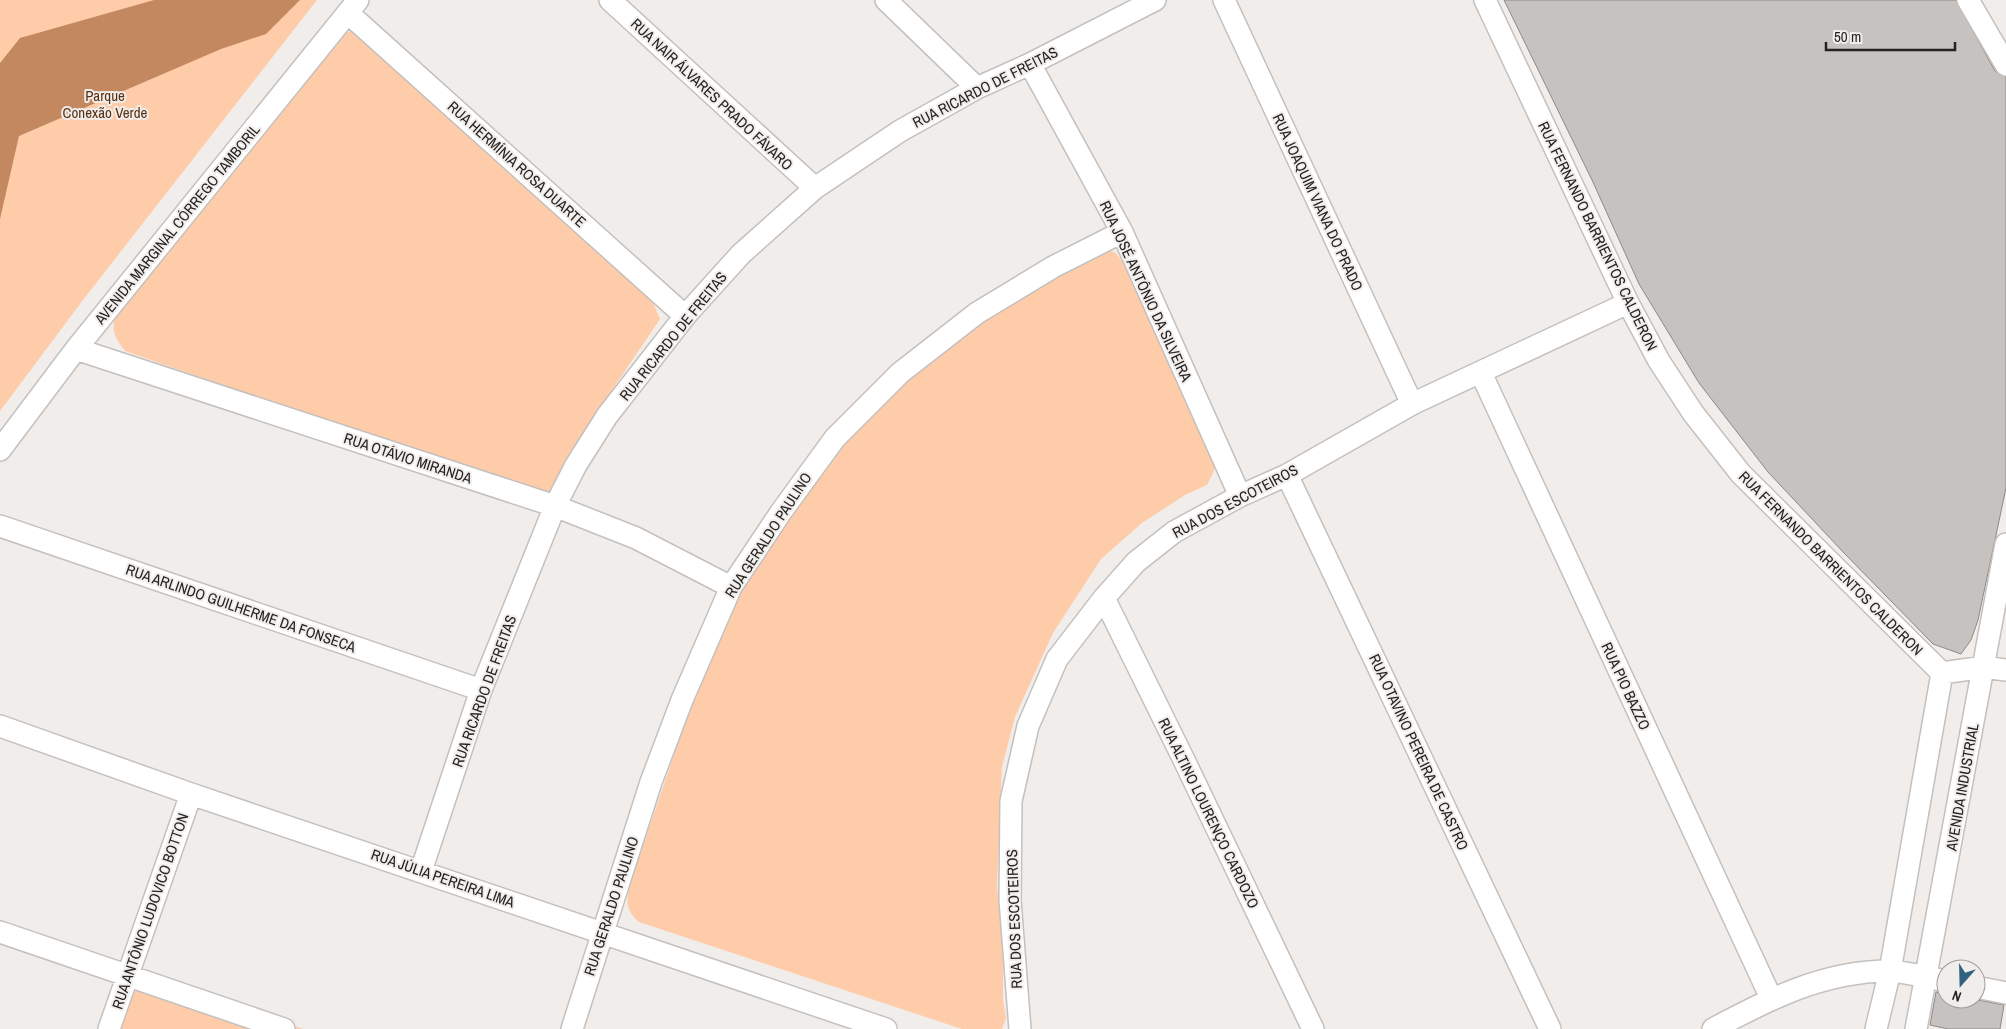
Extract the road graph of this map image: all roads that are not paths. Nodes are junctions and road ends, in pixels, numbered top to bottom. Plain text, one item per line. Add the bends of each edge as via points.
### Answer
1 (610, 0) edge
2 (886, 0) edge
3 (1155, 0) edge
4 (1224, 0) edge
5 (1485, 0) edge
6 (1968, 0) edge
7 (353, 6) edge
8 (1030, 64) junction
9 (2006, 65) edge
10 (977, 88) junction
11 (815, 188) junction
12 (1122, 232) junction
13 (1628, 303) junction
14 (685, 316) junction
15 (76, 349) junction
16 (1481, 373) junction
17 (1412, 404) junction
18 (0, 450) edge
19 (1287, 475) junction
20 (1240, 496) junction
21 (555, 506) junction
22 (0, 526) edge
23 (2006, 544) edge
24 (731, 587) junction
25 (1104, 598) junction
26 (1984, 667) junction
27 (2006, 670) edge
28 (1942, 673) junction
29 (482, 690) junction
30 (0, 726) edge
31 (191, 794) junction
32 (421, 871) junction
33 (0, 932) edge
34 (603, 933) junction
35 (1939, 959) edge
36 (1890, 971) junction
37 (127, 977) junction
38 (1936, 979) edge
39 (1986, 989) edge
40 (2006, 993) edge
41 (1771, 998) junction
42 (109, 1029) edge
43 (284, 1029) edge
44 (572, 1029) edge
45 (886, 1029) edge
46 (1020, 1029) edge
47 (1313, 1029) edge
48 (1550, 1029) edge
49 (1713, 1029) edge
50 (1876, 1029) edge
51 (1916, 1029) edge

1 - 11 street, RUA NAIR ÁLVARES PRADO FÁVARO
2 - 10 street
3 - 8 street, RUA RICARDO DE FREITAS
4 - 17 street, RUA JOAQUIM VIANA DO PRADO
5 - 13 street, RUA FERNANDO BARRIENTOS CALDERON
6 - 9 street
7 - 14 street, RUA HERMÍNIA ROSA DUARTE
7 - 15 street, AVENIDA MARGINAL CÓRREGO TAMBORIL
8 - 10 street, RUA RICARDO DE FREITAS
8 - 12 street, RUA JOSÉ ANTÔNIO DA SILVEIRA
10 - 11 street, RUA RICARDO DE FREITAS via 900,131
11 - 14 street, RUA RICARDO DE FREITAS via 742,254
12 - 20 street, RUA JOSÉ ANTÔNIO DA SILVEIRA
12 - 24 street, RUA GERALDO PAULINO via 1053,267 977,313 900,373 835,438
13 - 16 street, RUA DOS ESCOTEIROS
13 - 28 street, RUA FERNANDO BARRIENTOS CALDERON via 1693,413 1741,474
14 - 21 street, RUA RICARDO DE FREITAS via 607,416
15 - 18 street, AVENIDA MARGINAL CÓRREGO TAMBORIL
15 - 21 street, RUA OTÁVIO MIRANDA
16 - 17 street, RUA DOS ESCOTEIROS
16 - 41 street, RUA PIO BAZZO
17 - 19 street, RUA DOS ESCOTEIROS
19 - 20 street, RUA DOS ESCOTEIROS
19 - 48 street, RUA OTAVINO PEREIRA DE CASTRO
20 - 25 street, RUA DOS ESCOTEIROS via 1174,532 1136,562
21 - 24 street, RUA OTÁVIO MIRANDA via 636,538
21 - 29 street, RUA RICARDO DE FREITAS
22 - 29 street, RUA ARLINDO GUILHERME DA FONSECA
23 - 26 street, AVENIDA INDUSTRIAL
24 - 34 street, RUA GERALDO PAULINO via 651,782
25 - 46 street, RUA DOS ESCOTEIROS via 1057,660 1028,726 1011,801 1010,900
25 - 47 street, RUA ALTINO LOURENÇO CARDOZO
26 - 27 street
26 - 28 street
26 - 35 street, AVENIDA INDUSTRIAL
28 - 36 street
29 - 32 street, RUA RICARDO DE FREITAS
30 - 31 street, RUA JÚLIA PEREIRA LIMA
31 - 32 street, RUA JÚLIA PEREIRA LIMA
31 - 37 street, RUA ANTÔNIO LUDOVICO BOTTON
32 - 34 street, RUA JÚLIA PEREIRA LIMA
33 - 37 street
34 - 44 street, RUA GERALDO PAULINO
34 - 45 street, RUA JÚLIA PEREIRA LIMA
36 - 38 street
36 - 41 street via 1805,985
36 - 50 street
37 - 42 street, RUA ANTÔNIO LUDOVICO BOTTON
37 - 43 street
38 - 51 street, AVENIDA INDUSTRIAL
39 - 40 street
41 - 49 street

